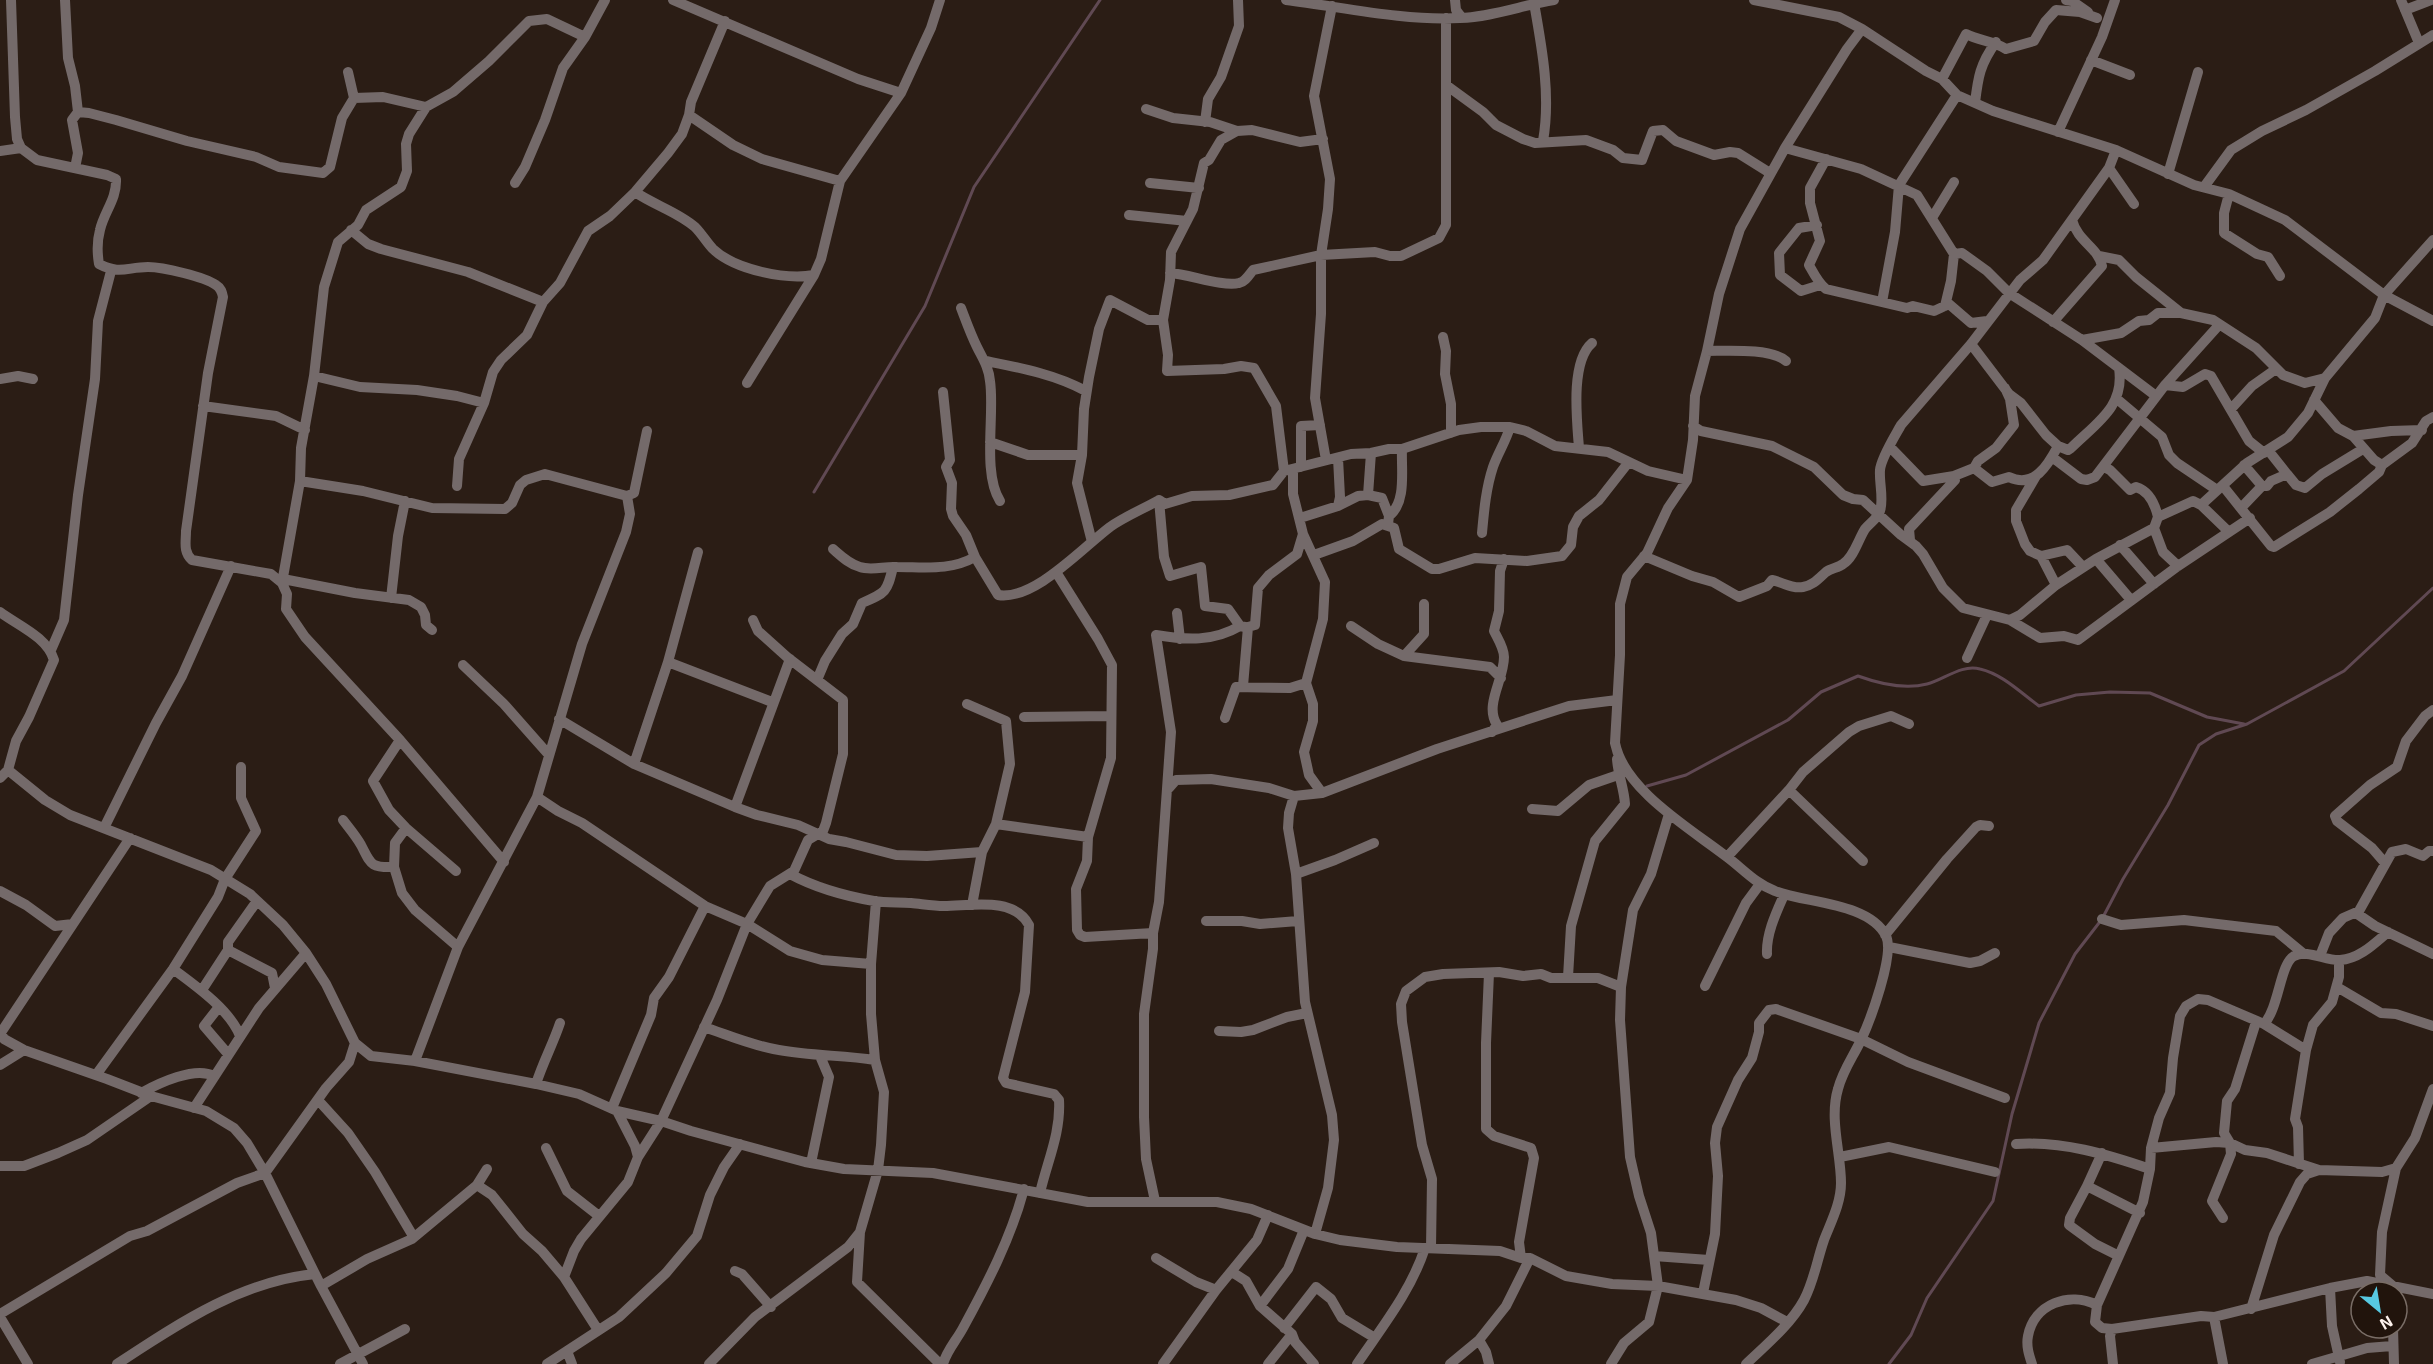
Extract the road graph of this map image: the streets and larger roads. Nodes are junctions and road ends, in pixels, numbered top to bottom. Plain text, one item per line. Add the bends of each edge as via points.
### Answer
1 (11, 0) edge
2 (64, 0) edge
3 (605, 0) edge
4 (673, 0) edge
5 (940, 0) edge
6 (1239, 0) edge
7 (1286, 0) edge
8 (1367, 0) edge
9 (1455, 0) edge
10 (1554, 0) edge
11 (1754, 0) edge
12 (2066, 0) edge
13 (2115, 0) edge
14 (2431, 0) edge
15 (1534, 3) junction
16 (1808, 5) edge
17 (2403, 5) edge
18 (1332, 6) junction
19 (1371, 12) junction
20 (1446, 18) junction
21 (1462, 18) junction
22 (725, 21) junction
23 (2101, 22) junction
24 (1862, 29) junction
25 (2433, 35) edge
26 (585, 37) junction
27 (1996, 42) junction
28 (2419, 43) junction
29 (2091, 60) junction
30 (348, 72) dead end
31 (2198, 72) dead end
32 (2130, 75) dead end
33 (1942, 79) junction
34 (1446, 86) junction
35 (902, 93) junction
36 (1956, 95) junction
37 (354, 98) junction
38 (1975, 103) junction
39 (426, 107) junction
40 (1146, 109) dead end
41 (78, 112) junction
42 (689, 116) junction
43 (1205, 122) junction
44 (1237, 131) junction
45 (2058, 132) junction
46 (1323, 139) junction
47 (1543, 141) junction
48 (21, 148) junction
49 (1785, 148) junction
50 (2116, 150) junction
51 (0, 151) edge
52 (1826, 159) junction
53 (75, 168) junction
54 (2109, 168) junction
55 (1770, 173) junction
56 (2168, 174) junction
57 (840, 181) junction
58 (1954, 182) dead end
59 (514, 183) dead end
60 (1150, 183) dead end
61 (1899, 185) junction
62 (2199, 186) junction
63 (1199, 188) junction
64 (635, 192) junction
65 (2229, 194) junction
66 (2134, 204) dead end
67 (1129, 215) dead end
68 (1932, 218) junction
69 (2072, 220) junction
70 (1187, 221) junction
71 (1817, 225) junction
72 (351, 230) junction
73 (2433, 240) edge
74 (1954, 254) junction
75 (1321, 255) junction
76 (2099, 256) junction
77 (111, 271) junction
78 (1170, 273) junction
79 (814, 275) junction
80 (2280, 276) dead end
81 (1820, 285) junction
82 (2009, 293) junction
83 (2384, 295) junction
84 (543, 302) junction
85 (1882, 302) junction
86 (1945, 306) junction
87 (961, 308) dead end
88 (2181, 313) junction
89 (1163, 320) junction
90 (1987, 321) junction
91 (2433, 321) edge
92 (2054, 322) junction
93 (2219, 325) junction
94 (1443, 337) dead end
95 (2082, 340) junction
96 (1592, 343) dead end
97 (1971, 344) junction
98 (1707, 351) junction
99 (986, 361) junction
100 (1786, 361) dead end
101 (2119, 368) junction
102 (2276, 369) junction
103 (314, 376) junction
104 (2325, 378) junction
105 (0, 379) edge
106 (33, 379) dead end
107 (747, 383) dead end
108 (2305, 383) junction
109 (2165, 385) junction
110 (2005, 388) junction
111 (1086, 391) junction
112 (943, 392) dead end
113 (2156, 396) junction
114 (2117, 399) junction
115 (2315, 399) junction
116 (484, 403) junction
117 (203, 406) junction
118 (2231, 409) junction
119 (2433, 417) edge
120 (2140, 419) junction
121 (1320, 425) junction
122 (1693, 426) junction
123 (1510, 427) junction
124 (305, 430) junction
125 (2422, 430) junction
126 (647, 431) dead end
127 (1451, 433) junction
128 (2353, 436) junction
129 (2249, 441) junction
130 (990, 442) junction
131 (2058, 446) junction
132 (1580, 448) junction
133 (1891, 448) junction
134 (1402, 449) junction
135 (2363, 449) junction
136 (2266, 452) junction
137 (1371, 453) junction
138 (1082, 455) junction
139 (2052, 457) junction
140 (1338, 458) junction
141 (1326, 460) junction
142 (1628, 463) junction
143 (2246, 464) junction
144 (2382, 465) junction
145 (2104, 467) junction
146 (1974, 468) junction
147 (1293, 469) junction
148 (2287, 474) junction
149 (1954, 476) junction
150 (2036, 476) junction
151 (1687, 480) junction
152 (300, 481) junction
153 (458, 486) dead end
154 (2262, 486) junction
155 (2220, 488) junction
156 (1368, 495) junction
157 (627, 496) junction
158 (1159, 500) junction
159 (405, 501) junction
160 (1000, 501) dead end
161 (2201, 505) junction
162 (1338, 506) junction
163 (2241, 508) junction
164 (1879, 515) junction
165 (1300, 518) junction
166 (2250, 518) junction
167 (1388, 520) junction
168 (2156, 522) junction
169 (2229, 532) junction
170 (1482, 533) dead end
171 (1303, 534) junction
172 (1910, 540) junction
173 (1092, 542) junction
174 (2120, 545) junction
175 (832, 549) dead end
176 (698, 552) dead end
177 (1314, 555) junction
178 (1644, 556) junction
179 (2041, 556) junction
180 (975, 557) junction
181 (1504, 559) junction
182 (2096, 559) junction
183 (231, 566) junction
184 (2178, 566) junction
185 (893, 567) junction
186 (2083, 567) junction
187 (1056, 572) junction
188 (283, 581) junction
189 (2154, 584) junction
190 (2056, 585) junction
191 (391, 598) junction
192 (2131, 600) junction
193 (1424, 604) dead end
194 (0, 612) edge
195 (1177, 613) dead end
196 (1987, 615) junction
197 (753, 620) dead end
198 (2010, 620) junction
199 (1351, 626) dead end
200 (1244, 627) junction
201 (432, 630) dead end
202 (1180, 639) junction
203 (51, 650) junction
204 (1404, 656) junction
205 (1967, 658) dead end
206 (790, 659) junction
207 (668, 662) junction
208 (463, 664) dead end
209 (1501, 678) junction
210 (817, 680) junction
211 (1306, 683) junction
212 (1236, 687) junction
213 (1617, 700) junction
214 (772, 702) junction
215 (967, 704) dead end
216 (2433, 710) edge
217 (1111, 716) junction
218 (1024, 717) dead end
219 (1226, 718) dead end
220 (559, 719) junction
221 (1909, 724) dead end
222 (1492, 732) junction
223 (400, 740) junction
224 (549, 755) junction
225 (1617, 757) junction
226 (634, 764) junction
227 (241, 768) dead end
228 (4, 774) edge
229 (1618, 775) junction
230 (1169, 788) junction
231 (1789, 790) junction
232 (1323, 794) junction
233 (1294, 796) junction
234 (537, 797) junction
235 (735, 807) junction
236 (1532, 809) dead end
237 (1669, 814) junction
238 (343, 820) dead end
239 (996, 824) junction
240 (1989, 826) dead end
241 (104, 828) junction
242 (406, 828) junction
243 (816, 834) junction
244 (1088, 837) junction
245 (130, 838) junction
246 (1374, 843) dead end
247 (982, 852) junction
248 (2433, 852) edge
249 (1727, 857) junction
250 (1863, 861) dead end
251 (504, 862) junction
252 (2385, 863) junction
253 (394, 867) junction
254 (456, 871) dead end
255 (790, 874) junction
256 (1296, 874) junction
257 (225, 879) junction
258 (1760, 884) junction
259 (0, 891) edge
260 (1785, 895) junction
261 (257, 901) junction
262 (876, 901) junction
263 (972, 905) junction
264 (705, 906) junction
265 (2356, 913) junction
266 (2102, 919) dead end
267 (1206, 921) dead end
268 (1298, 921) junction
269 (73, 924) junction
270 (747, 924) junction
271 (2388, 932) junction
272 (1153, 933) junction
273 (1885, 935) junction
274 (458, 947) junction
275 (1888, 947) junction
276 (228, 950) junction
277 (306, 953) junction
278 (1995, 953) dead end
279 (1767, 954) dead end
280 (2304, 954) junction
281 (2433, 954) edge
282 (2320, 956) junction
283 (2339, 960) junction
284 (872, 964) junction
285 (173, 969) junction
286 (1489, 973) junction
287 (1568, 977) junction
288 (1705, 986) dead end
289 (1621, 987) junction
290 (2337, 987) junction
291 (275, 988) junction
292 (202, 990) junction
293 (218, 1008) junction
294 (1307, 1012) junction
295 (560, 1023) dead end
296 (2260, 1023) junction
297 (2433, 1026) edge
298 (704, 1027) junction
299 (1219, 1031) dead end
300 (1, 1034) edge
301 (240, 1036) junction
302 (1862, 1039) junction
303 (355, 1043) junction
304 (24, 1050) junction
305 (2306, 1050) junction
306 (228, 1054) junction
307 (820, 1056) junction
308 (875, 1060) junction
309 (415, 1061) junction
310 (0, 1065) edge
311 (96, 1075) junction
312 (214, 1076) junction
313 (536, 1084) junction
314 (2433, 1089) edge
315 (146, 1094) junction
316 (2005, 1098) dead end
317 (318, 1100) junction
318 (194, 1108) junction
319 (614, 1110) junction
320 (2421, 1120) junction
321 (661, 1121) junction
322 (2433, 1121) edge
323 (2229, 1143) junction
324 (740, 1144) junction
325 (2016, 1144) dead end
326 (546, 1148) dead end
327 (2151, 1148) junction
328 (2102, 1153) junction
329 (638, 1157) junction
330 (1840, 1157) junction
331 (811, 1163) junction
332 (2299, 1164) junction
333 (0, 1166) edge
334 (2396, 1168) junction
335 (488, 1169) dead end
336 (2150, 1169) junction
337 (878, 1170) junction
338 (2319, 1170) junction
339 (1995, 1172) dead end
340 (265, 1173) junction
341 (477, 1185) junction
342 (2087, 1186) junction
343 (1024, 1189) junction
344 (1040, 1193) junction
345 (1155, 1201) junction
346 (2140, 1213) junction
347 (1268, 1215) junction
348 (599, 1216) junction
349 (2223, 1218) dead end
350 (860, 1232) junction
351 (1309, 1232) junction
352 (413, 1236) junction
353 (1428, 1248) junction
354 (1653, 1256) junction
355 (2119, 1257) junction
356 (1156, 1258) dead end
357 (1526, 1258) junction
358 (1709, 1260) junction
359 (735, 1271) dead end
360 (1232, 1272) junction
361 (315, 1274) junction
362 (564, 1277) junction
363 (2385, 1280) edge
364 (2349, 1284) edge
365 (321, 1286) junction
366 (1658, 1286) junction
367 (2330, 1288) junction
368 (1216, 1290) junction
369 (2409, 1291) edge
370 (1703, 1293) junction
371 (2433, 1294) edge
372 (2097, 1305) junction
373 (1260, 1306) junction
374 (771, 1307) junction
375 (2251, 1309) junction
376 (0, 1315) edge
377 (2214, 1317) junction
378 (1787, 1322) junction
379 (405, 1329) dead end
380 (2112, 1329) junction
381 (598, 1330) junction
382 (1288, 1331) junction
383 (1375, 1338) junction
384 (1479, 1340) junction
385 (2392, 1340) edge
386 (2392, 1346) junction
387 (567, 1351) junction
388 (360, 1359) edge
389 (1173, 1359) edge
390 (2340, 1360) edge
391 (28, 1364) edge
392 (117, 1364) edge
393 (340, 1364) edge
394 (547, 1364) edge
395 (572, 1364) edge
396 (710, 1364) edge
397 (941, 1364) edge
398 (1163, 1364) edge
399 (1268, 1364) edge
400 (1314, 1364) edge
401 (1357, 1364) edge
402 (1450, 1364) edge
403 (1489, 1364) edge
404 (1611, 1364) edge
405 (1746, 1364) edge
406 (2032, 1364) edge
407 (2113, 1364) edge
408 (2223, 1364) edge
409 (2312, 1364) edge
410 (2394, 1364) edge

1 - 48 street via 15,117
2 - 41 street via 68,58
3 - 26 street
4 - 22 street
5 - 35 street
6 - 43 street via 1239,26 1221,77 1208,99
7 - 18 street
8 - 19 street
9 - 21 street
10 - 15 street
11 - 16 street
12 - 23 street
13 - 23 street
14 - 17 street
15 - 21 street
15 - 47 street via 1543,50
16 - 24 street
17 - 28 street
18 - 19 street
18 - 46 street via 1314,96
19 - 20 street
20 - 21 street
20 - 34 street
22 - 35 street via 858,79
22 - 42 street via 691,102
23 - 27 street via 2080,12 2056,10 2034,41 2006,49
23 - 29 street
24 - 33 street
24 - 49 street
25 - 28 street
26 - 39 street via 547,19 529,21 471,77
26 - 59 street via 563,68 525,167
27 - 33 street via 1979,41 1966,34
27 - 38 street via 1978,72
28 - 62 street via 2376,71 2231,150 2216,173
29 - 32 street
29 - 45 street
30 - 37 street
31 - 56 street
33 - 36 street
34 - 47 street via 1496,125 1535,143
34 - 75 street via 1446,225 1439,238 1401,256 1375,252
35 - 57 street
36 - 38 street
36 - 61 street
37 - 39 street via 383,97
37 - 41 street via 342,118 330,167 323,173 279,167 256,157
38 - 45 street
39 - 72 street via 409,134 407,171 401,187 366,210
40 - 43 street
41 - 53 street via 72,120 78,153
42 - 57 street via 733,146 762,159
42 - 64 street via 682,134
43 - 44 street
44 - 46 street via 1252,130 1300,142
44 - 63 street via 1221,140 1204,163
45 - 50 street
46 - 75 street via 1330,179
47 - 55 street via 1586,140 1623,158 1642,160 1653,131 1664,130 1676,141 1714,155 1738,153
48 - 51 street
48 - 53 street via 37,160
49 - 52 street
49 - 55 street
50 - 54 street
50 - 56 street
52 - 61 street
52 - 71 street via 1810,188
53 - 77 street via 116,179 117,191 100,228 97,250 99,264
54 - 66 street
54 - 69 street
55 - 98 street via 1740,229 1719,294
56 - 62 street
57 - 79 street
58 - 68 street
60 - 63 street
61 - 68 street via 1917,195
61 - 85 street
62 - 65 street
63 - 70 street
64 - 79 street via 695,228 727,259 781,276
64 - 84 street via 588,231 560,282
65 - 80 street via 2224,233 2268,257
65 - 83 street via 2285,219
67 - 70 street
68 - 74 street
69 - 76 street via 2080,238
69 - 82 street via 2043,260
70 - 78 street via 1171,252
71 - 81 street via 1820,241 1809,266
71 - 81 street via 1799,228 1779,253 1780,275 1801,291
72 - 84 street via 381,249 461,269
72 - 103 street via 339,242 324,287
73 - 83 street
74 - 82 street via 1962,252
74 - 86 street
75 - 78 street via 1253,270 1239,283
75 - 121 street via 1322,304 1315,398
76 - 88 street via 2119,260
76 - 92 street via 2102,266
77 - 117 street via 150,267 219,287 223,297
77 - 203 street via 98,321 96,379 64,620
78 - 89 street
79 - 107 street
81 - 85 street
82 - 90 street
82 - 92 street
83 - 91 street
83 - 104 street via 2375,318
84 - 116 street via 527,335 493,372
85 - 86 street via 1934,311
86 - 90 street via 1949,304 1971,323
87 - 99 street
88 - 93 street via 2204,316
88 - 95 street via 2158,313 2121,333
89 - 111 street via 1148,320 1110,300 1099,329
89 - 147 street via 1167,371 1254,368 1276,406
90 - 97 street
92 - 95 street
93 - 102 street via 2256,348
93 - 109 street
94 - 127 street
95 - 101 street
96 - 132 street via 1583,352 1578,377
97 - 110 street
97 - 133 street via 1901,425
98 - 100 street via 1769,354
98 - 122 street via 1695,396
99 - 111 street via 1030,369
99 - 130 street via 991,382
101 - 113 street
101 - 114 street via 2121,384
102 - 108 street
102 - 118 street via 2252,386
103 - 116 street via 360,387 417,390
103 - 124 street
104 - 108 street
104 - 115 street
105 - 106 street
108 - 115 street
109 - 113 street
109 - 118 street via 2183,387 2205,374 2211,376
110 - 131 street
110 - 146 street via 2014,425
111 - 138 street
112 - 180 street via 951,509
113 - 120 street
114 - 120 street
114 - 131 street via 2071,448
115 - 128 street via 2338,428
115 - 136 street via 2288,437
116 - 153 street via 459,459
117 - 124 street via 276,416
117 - 183 street via 185,550 192,560
118 - 129 street
119 - 125 street
120 - 145 street
120 - 155 street via 2162,437 2177,463
121 - 141 street
121 - 147 street via 1301,426
122 - 151 street
122 - 164 street via 1772,446 1814,467 1843,495 1863,500
123 - 127 street
123 - 132 street via 1555,446
123 - 170 street via 1487,489
124 - 152 street
125 - 128 street
125 - 144 street
126 - 157 street via 634,493
127 - 134 street
128 - 135 street
129 - 136 street
129 - 143 street
130 - 138 street via 1028,455
130 - 160 street via 993,481
131 - 139 street
132 - 142 street via 1608,452
133 - 149 street via 1923,481
133 - 164 street via 1884,453 1880,468
134 - 137 street
134 - 167 street via 1401,495
135 - 144 street
135 - 148 street via 2305,488 2296,485
136 - 143 street
136 - 148 street
137 - 140 street
137 - 156 street
138 - 173 street via 1077,483
139 - 145 street via 2087,480
139 - 150 street
140 - 141 street
140 - 162 street
141 - 147 street
142 - 151 street
142 - 181 street via 1599,500 1579,516 1571,545 1562,556 1527,561
143 - 154 street
143 - 155 street
144 - 166 street via 2379,472 2330,512 2274,547
145 - 168 street via 2130,490 2145,490 2155,507
146 - 149 street
146 - 150 street via 1992,482
147 - 158 street via 1273,485 1229,495 1192,496 1165,504
147 - 165 street via 1293,494
148 - 154 street
149 - 172 street via 1955,480 1909,529
150 - 179 street via 2016,510 2016,521 2025,544
151 - 178 street
152 - 159 street
152 - 188 street
154 - 163 street
155 - 161 street
155 - 163 street
156 - 162 street
156 - 167 street via 1382,498
157 - 159 street via 545,474 520,485 505,509 432,508
157 - 220 street via 630,514 626,532 582,644
158 - 173 street
158 - 200 street via 1164,557 1170,576 1201,567 1204,606 1228,609
159 - 191 street
161 - 168 street via 2193,501
161 - 169 street
162 - 165 street
163 - 166 street
164 - 172 street
164 - 178 street via 1842,565 1803,587 1772,580 1767,586 1739,597 1713,582
165 - 171 street
166 - 169 street
167 - 177 street via 1353,541
167 - 181 street via 1399,549 1432,568 1455,566 1475,558
168 - 174 street
168 - 184 street via 2163,552
169 - 184 street
171 - 177 street
171 - 200 street via 1297,554 1258,588 1255,625
172 - 196 street via 1943,588 1963,608
173 - 187 street
174 - 182 street
174 - 189 street
175 - 185 street via 862,568
176 - 207 street
177 - 211 street via 1326,582 1323,619
178 - 213 street via 1627,578 1620,604
179 - 186 street via 2067,550
179 - 190 street
180 - 185 street via 961,565
180 - 187 street via 998,595 1019,593
181 - 209 street via 1494,631 1504,657
182 - 186 street
182 - 192 street
183 - 188 street via 271,574
183 - 241 street via 182,676
184 - 189 street
185 - 210 street via 888,585 881,595 862,603
186 - 190 street
187 - 217 street via 1112,666
188 - 191 street
188 - 223 street via 286,609 305,637
189 - 192 street
190 - 198 street
191 - 201 street via 409,600 421,607 426,625
192 - 198 street via 2078,640 2064,636 2040,638
193 - 204 street via 1424,634
194 - 203 street
195 - 202 street
196 - 198 street
196 - 205 street
197 - 206 street via 758,631
199 - 204 street
200 - 202 street via 1227,634
200 - 212 street via 1245,677 1243,686
202 - 230 street via 1156,635 1171,732
203 - 228 street via 54,660
204 - 209 street via 1490,667
206 - 210 street
206 - 214 street
207 - 214 street
207 - 226 street
208 - 224 street
209 - 222 street via 1492,717 1497,725
210 - 243 street via 843,700 843,754 826,823 823,831
211 - 212 street via 1290,688
211 - 232 street via 1313,704 1313,721 1304,752 1309,775
212 - 219 street
213 - 222 street via 1569,706
213 - 225 street
214 - 235 street
215 - 239 street via 1006,721 1010,764
216 - 252 street via 2406,741 2397,766 2335,816
217 - 218 street
217 - 244 street via 1108,774
220 - 224 street
220 - 226 street
221 - 231 street via 1890,716 1859,726 1803,772
222 - 232 street via 1375,771
223 - 242 street via 372,781 389,810
223 - 251 street
224 - 234 street
225 - 229 street
225 - 237 street
226 - 235 street
227 - 257 street via 241,798 256,831
228 - 241 street via 70,815
229 - 236 street via 1589,785 1558,811
229 - 287 street via 1625,804 1595,841 1571,926
230 - 233 street via 1176,780 1211,779
230 - 272 street
231 - 249 street
231 - 250 street
232 - 233 street
233 - 256 street via 1288,828
234 - 251 street
234 - 264 street
235 - 243 street
237 - 249 street
237 - 289 street via 1651,874 1633,910
238 - 253 street via 374,866
239 - 244 street
239 - 247 street
240 - 273 street via 1976,827
241 - 245 street
242 - 253 street via 395,843
242 - 254 street
243 - 247 street via 896,855
243 - 255 street via 808,840
244 - 272 street via 1087,861 1076,889 1080,935
245 - 257 street
245 - 269 street
246 - 256 street
247 - 263 street
248 - 252 street via 2423,856 2406,849 2392,852
249 - 258 street
251 - 274 street
252 - 265 street
253 - 274 street via 402,893 415,910
255 - 262 street via 843,895
255 - 270 street via 770,886
256 - 268 street
257 - 261 street
257 - 285 street via 219,897
258 - 260 street
258 - 288 street via 1746,903
259 - 269 street via 55,926
260 - 273 street via 1848,909 1877,925
260 - 279 street via 1776,913
261 - 276 street via 228,942
261 - 277 street
262 - 263 street
262 - 284 street
263 - 344 street via 1018,911 1029,925 1025,992 1003,1078 1013,1086 1054,1094 1059,1100 1055,1142
264 - 270 street
264 - 319 street via 654,998
265 - 271 street
265 - 282 street via 2343,918 2329,933
266 - 280 street via 2121,925 2184,921 2276,931
267 - 268 street
268 - 294 street
269 - 300 street
270 - 284 street via 803,956
270 - 298 street
271 - 281 street
271 - 283 street via 2354,957
272 - 345 street via 1144,1014 1144,1117 1146,1159
273 - 275 street
274 - 309 street
275 - 278 street via 1970,963
275 - 302 street via 1886,969
276 - 291 street via 272,973
276 - 292 street
277 - 291 street
277 - 303 street
280 - 282 street
280 - 296 street via 2287,963 2275,1007
282 - 283 street
283 - 290 street
284 - 308 street
285 - 292 street
285 - 311 street
286 - 287 street
286 - 353 street via 1425,977 1406,991 1401,1004 1422,1145 1432,1179
286 - 357 street via 1486,1129 1494,1136 1531,1148 1534,1158 1519,1242
287 - 289 street via 1598,978
289 - 354 street via 1621,1063 1630,1157 1651,1233
290 - 297 street via 2381,1013
290 - 305 street via 2332,1002 2313,1025
291 - 301 street
292 - 293 street
293 - 301 street via 234,1023
293 - 306 street via 204,1026
294 - 299 street via 1253,1030
294 - 351 street via 1332,1115 1334,1140 1328,1188
295 - 313 street
296 - 305 street
296 - 323 street via 2227,1101 2224,1133
296 - 327 street via 2208,999 2198,999 2186,1006 2180,1017 2170,1093
298 - 307 street via 776,1050
298 - 321 street
300 - 304 street
301 - 306 street
302 - 316 street via 1908,1062
302 - 330 street via 1846,1064 1837,1091 1835,1116
302 - 358 street via 1776,1009 1763,1016 1752,1058 1717,1127 1715,1234
303 - 309 street via 371,1056
303 - 317 street via 349,1062
304 - 310 street
304 - 311 street
305 - 332 street via 2295,1119
306 - 312 street
307 - 308 street
307 - 331 street via 829,1077
308 - 337 street via 884,1092
309 - 313 street
311 - 315 street
312 - 315 street via 206,1071 167,1079
312 - 318 street
313 - 319 street via 579,1094
314 - 320 street
315 - 318 street
315 - 333 street via 87,1140 24,1166
317 - 340 street
317 - 352 street via 348,1133
318 - 340 street via 234,1128
319 - 321 street
319 - 329 street
320 - 322 street
320 - 334 street
321 - 324 street
321 - 329 street
323 - 327 street
323 - 332 street
323 - 349 street via 2230,1154 2212,1201
324 - 331 street
324 - 381 street via 710,1195 697,1236 643,1295
325 - 328 street via 2049,1144
326 - 348 street via 567,1191
327 - 336 street
328 - 336 street
328 - 342 street
329 - 348 street via 628,1182
330 - 339 street via 1889,1147
330 - 378 street via 1838,1204 1813,1278 1803,1301
331 - 337 street
332 - 338 street
334 - 338 street via 2382,1172
334 - 363 street via 2382,1232 2380,1275
335 - 341 street
336 - 346 street
337 - 343 street via 933,1173
337 - 350 street
338 - 375 street via 2307,1174 2300,1182 2274,1235
340 - 361 street
340 - 376 street via 130,1236
341 - 352 street
341 - 362 street via 492,1195
342 - 346 street
342 - 355 street via 2069,1225
343 - 344 street
343 - 397 street via 1005,1245
344 - 345 street via 1088,1203
345 - 347 street via 1217,1202
346 - 355 street
347 - 351 street
347 - 360 street via 1257,1240
348 - 362 street via 574,1251
350 - 374 street via 848,1247
350 - 397 street via 857,1282
351 - 353 street via 1361,1243
351 - 373 street
352 - 365 street
353 - 357 street via 1500,1251
353 - 383 street via 1385,1327
354 - 358 street
354 - 366 street
355 - 372 street
356 - 368 street
357 - 366 street via 1566,1276
357 - 384 street via 1506,1306
358 - 370 street
359 - 374 street
360 - 368 street
360 - 373 street via 1246,1281
361 - 365 street
361 - 392 street via 239,1293 189,1317
362 - 381 street
364 - 367 street
365 - 388 street
366 - 370 street
366 - 404 street via 1649,1322 1624,1343
367 - 375 street
367 - 390 street via 2332,1326
368 - 389 street
369 - 371 street
370 - 378 street via 1761,1308
372 - 380 street via 2095,1322
372 - 406 street via 2085,1299 2059,1300 2042,1309 2028,1336
373 - 382 street
374 - 396 street via 755,1317
375 - 377 street
376 - 391 street
377 - 380 street
377 - 408 street
378 - 405 street
379 - 388 street
380 - 407 street
381 - 387 street
382 - 383 street via 1316,1287 1330,1299 1342,1318
382 - 399 street
382 - 400 street
383 - 401 street
384 - 402 street
384 - 403 street
385 - 386 street
386 - 390 street via 2367,1348
386 - 410 street
387 - 394 street
387 - 395 street
388 - 393 street
389 - 398 street
390 - 409 street

